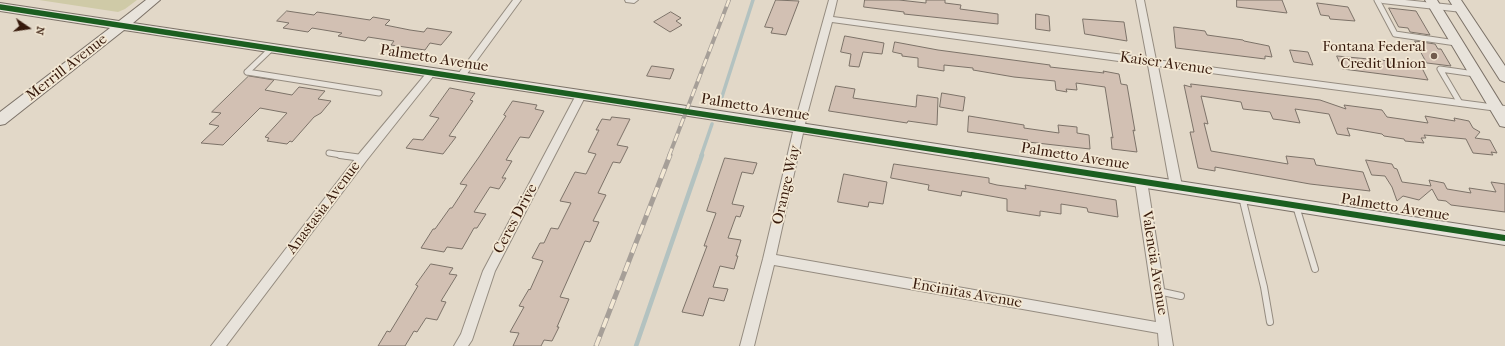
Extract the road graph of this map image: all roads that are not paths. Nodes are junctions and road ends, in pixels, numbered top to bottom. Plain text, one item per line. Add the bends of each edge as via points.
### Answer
1 (154, 0) edge
2 (517, 0) edge
3 (833, 0) edge
4 (1140, 0) edge
5 (1377, 0) edge
6 (1382, 0) edge
7 (1432, 3) edge
8 (1459, 5) edge
9 (0, 7) edge
10 (828, 20) junction
11 (121, 26) junction
12 (1456, 43) junction
13 (272, 48) junction
14 (1151, 62) junction
15 (432, 72) junction
16 (1475, 74) junction
17 (461, 76) junction
18 (1505, 77) edge
19 (378, 93) dead end
20 (581, 95) junction
21 (1460, 103) junction
22 (1500, 108) edge
23 (0, 120) edge
24 (1505, 122) edge
25 (800, 128) junction
26 (329, 153) dead end
27 (362, 158) junction
28 (1141, 181) junction
29 (1176, 186) junction
30 (1242, 197) junction
31 (1295, 205) junction
32 (1505, 238) edge
33 (770, 259) junction
34 (1315, 269) dead end
35 (1158, 291) junction
36 (1181, 296) dead end
37 (1270, 322) dead end
38 (1164, 329) junction
39 (218, 346) edge
40 (461, 346) edge
41 (746, 346) edge
42 (1168, 346) edge

1 - 11 street, Merrill Avenue
2 - 17 street
3 - 10 street, Orange Way
4 - 14 street
5 - 12 lane via 1395,34
6 - 7 street
7 - 8 street
7 - 12 street
8 - 18 street
9 - 11 street, Palmetto Avenue
10 - 14 street, Kaiser Avenue
10 - 25 street, Orange Way
11 - 13 street, Palmetto Avenue
11 - 23 street, Merrill Avenue
12 - 16 street
13 - 15 street, Palmetto Avenue
13 - 19 lane via 247,72
14 - 21 street, Kaiser Avenue
14 - 29 street
15 - 17 street, Palmetto Avenue
15 - 27 street, Anastasia Avenue
16 - 21 lane via 1440,69
16 - 22 street
17 - 20 street, Palmetto Avenue
20 - 25 street, Palmetto Avenue
20 - 40 street, Ceres Drive via 489,271 467,336
21 - 22 street, Kaiser Avenue
22 - 24 street
25 - 28 street, Palmetto Avenue
25 - 33 street, Orange Way
26 - 27 lane
27 - 39 street, Anastasia Avenue
28 - 29 street, Palmetto Avenue
28 - 35 street, Valencia Avenue
29 - 30 street, Palmetto Avenue
30 - 31 street, Palmetto Avenue
30 - 37 lane
31 - 32 street, Palmetto Avenue
31 - 34 lane
33 - 38 street, Encinitas Avenue
33 - 41 street, Orange Way
35 - 36 lane
35 - 38 street, Valencia Avenue
38 - 42 street, Valencia Avenue

